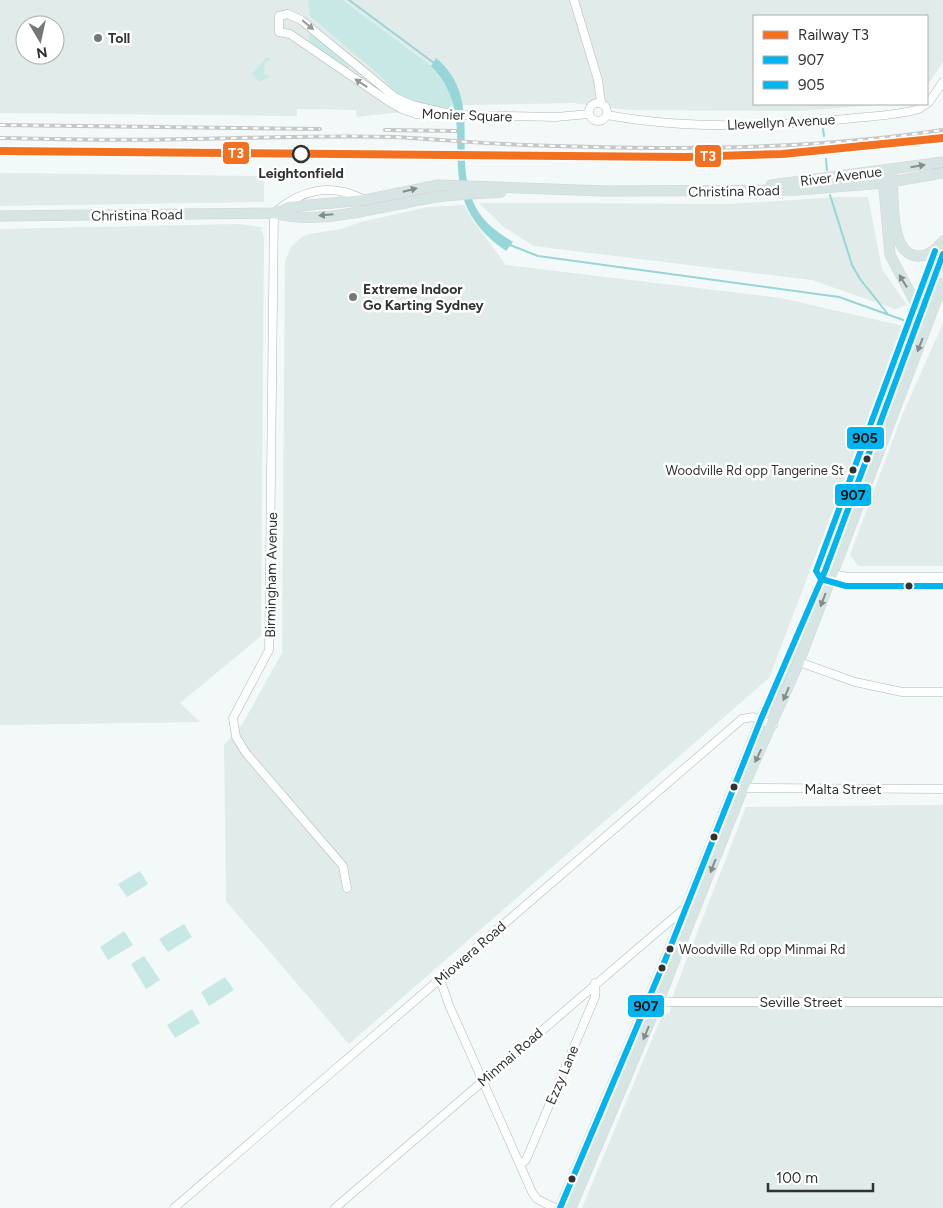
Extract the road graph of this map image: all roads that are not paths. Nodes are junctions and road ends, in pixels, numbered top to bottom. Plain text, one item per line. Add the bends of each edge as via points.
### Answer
1 (574, 0) edge
2 (943, 82) edge
3 (601, 103) junction
4 (928, 103) edge
5 (925, 105) edge
6 (589, 114) junction
7 (454, 115) junction
8 (607, 115) junction
9 (943, 162) edge
10 (887, 170) junction
11 (943, 173) edge
12 (888, 182) junction
13 (458, 190) junction
14 (739, 190) junction
15 (274, 213) junction
16 (0, 216) edge
17 (943, 241) edge
18 (943, 254) edge
19 (943, 283) edge
20 (943, 298) edge
21 (927, 326) junction
22 (916, 327) junction
23 (829, 573) junction
24 (943, 577) edge
25 (799, 662) junction
26 (943, 692) edge
27 (761, 719) junction
28 (772, 725) junction
29 (743, 788) junction
30 (943, 789) edge
31 (347, 888) dead end
32 (686, 907) junction
33 (440, 979) junction
34 (595, 983) junction
35 (658, 1002) junction
36 (943, 1002) edge
37 (483, 1081) junction
38 (521, 1164) junction
39 (174, 1208) edge
40 (336, 1208) edge
41 (555, 1208) edge
42 (560, 1208) edge
43 (571, 1208) edge

1 - 3 street via 598,80
2 - 4 street, Llewellyn Avenue
3 - 6 street via 592,105
3 - 8 street via 606,107
5 - 8 street, Llewellyn Avenue via 919,109 826,121 700,124 641,121
6 - 7 street, Monier Square via 556,117
6 - 8 street via 596,122
7 -> 7 street, Monier Square via 424,115 402,109 290,34 279,32 278,16 294,16 396,98
10 -> 9 main road, River Avenue
10 - 12 main road
10 - 14 main road, River Avenue
11 - 12 main road, Christina Road
12 - 14 main road, Christina Road via 797,190
12 - 17 main road via 902,247 912,255 920,256 932,252
22 -> 12 main road via 914,300 890,255
13 - 14 main road, Christina Road
13 -> 15 main road, Christina Road via 439,197 341,214 288,217
15 -> 13 main road, Christina Road via 288,207 365,200 438,185
15 - 16 main road, Christina Road
15 - 31 street, Birmingham Avenue via 269,650 233,718 236,737 246,753 343,866
18 - 22 main road
19 - 21 main road
20 - 21 main road
21 -> 23 main road
22 - 23 main road
23 - 24 street via 847,577
23 -> 25 main road
23 - 27 main road
25 - 26 street via 855,682 893,690
25 -> 28 main road
27 - 28 street
27 - 32 main road
27 - 33 street, Miowera Road via 742,719
28 -> 29 main road
29 - 30 street, Malta Street
29 -> 35 main road
32 - 34 street, Minmai Road
32 - 42 main road
33 - 37 street
33 - 39 street, Miowera Road
34 - 37 street, Minmai Road
34 - 38 street, Ezzy Lane via 595,997 526,1160
35 - 36 street, Seville Street
35 -> 43 main road
37 - 38 street
37 - 40 street, Minmai Road
38 - 41 street via 532,1192

